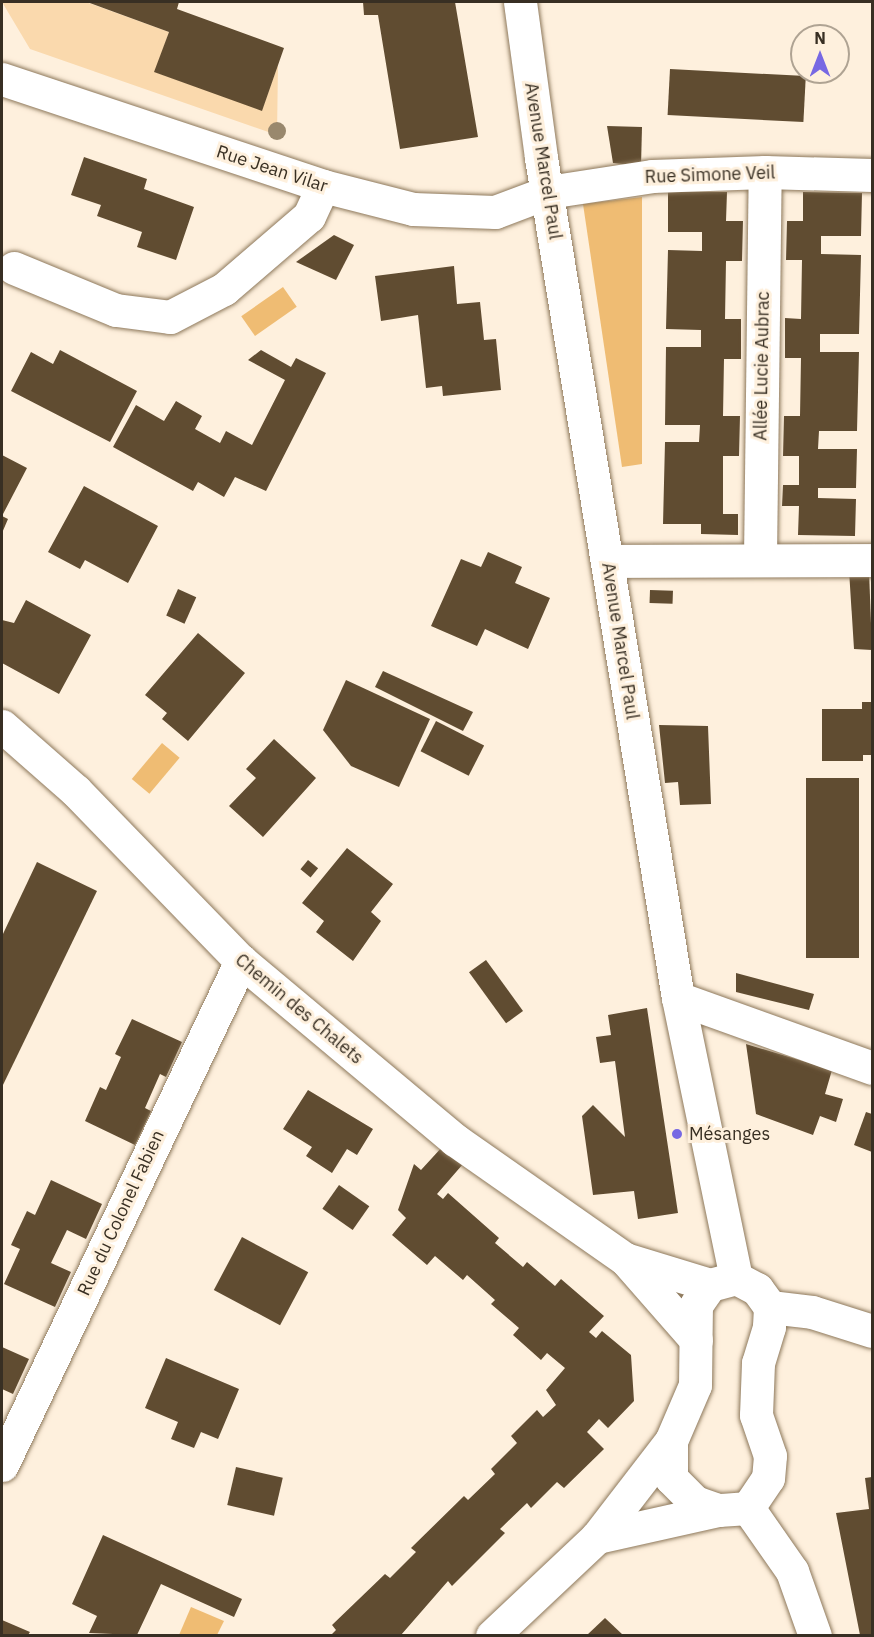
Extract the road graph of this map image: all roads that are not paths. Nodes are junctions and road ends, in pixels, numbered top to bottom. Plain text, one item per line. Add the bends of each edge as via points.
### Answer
1 (520, 2) edge
2 (2, 79) edge
3 (765, 172) junction
4 (873, 175) edge
5 (323, 186) junction
6 (548, 192) junction
7 (14, 268) dead end
8 (760, 559) junction
9 (873, 560) edge
10 (607, 561) junction
11 (2, 726) edge
12 (241, 961) junction
13 (678, 998) junction
14 (873, 1068) edge
15 (625, 1259) junction
16 (723, 1282) junction
17 (770, 1307) junction
18 (873, 1331) edge
19 (696, 1340) junction
20 (671, 1441) junction
21 (2, 1465) edge
22 (733, 1509) junction
23 (597, 1538) junction
24 (492, 1635) edge
25 (815, 1635) edge

1 - 6 street, Avenue Marcel Paul
2 - 5 street, Rue Jean Vilar
3 - 4 street, Rue Simone Veil
3 - 6 street, Rue Simone Veil via 652,176
3 - 8 street, Allée Lucie Aubrac
5 - 6 street, Rue Jean Vilar via 413,209 495,212
5 - 7 street via 309,216 224,289 170,317 116,310
6 - 10 street, Avenue Marcel Paul
8 - 9 street
8 - 10 street
10 - 13 street, Avenue Marcel Paul
11 - 12 street, Chemin des Chalets via 76,791
12 - 15 street, Chemin des Chalets via 455,1140
12 - 21 street, Rue du Colonel Fabien
13 - 14 street
13 - 16 street, Avenue Marcel Paul
15 - 16 street, Chemin des Chalets
15 - 19 street, Chemin des Chalets
16 - 17 street, Chemin des Chalets via 757,1289
16 - 19 street via 696,1305
17 - 18 street via 812,1312
17 - 22 street via 769,1327 758,1363 756,1415 771,1456 768,1478
19 - 20 street via 695,1385
20 - 22 street via 671,1478 695,1502
20 - 23 street
22 - 23 street
22 - 25 street via 792,1571
23 - 24 street

